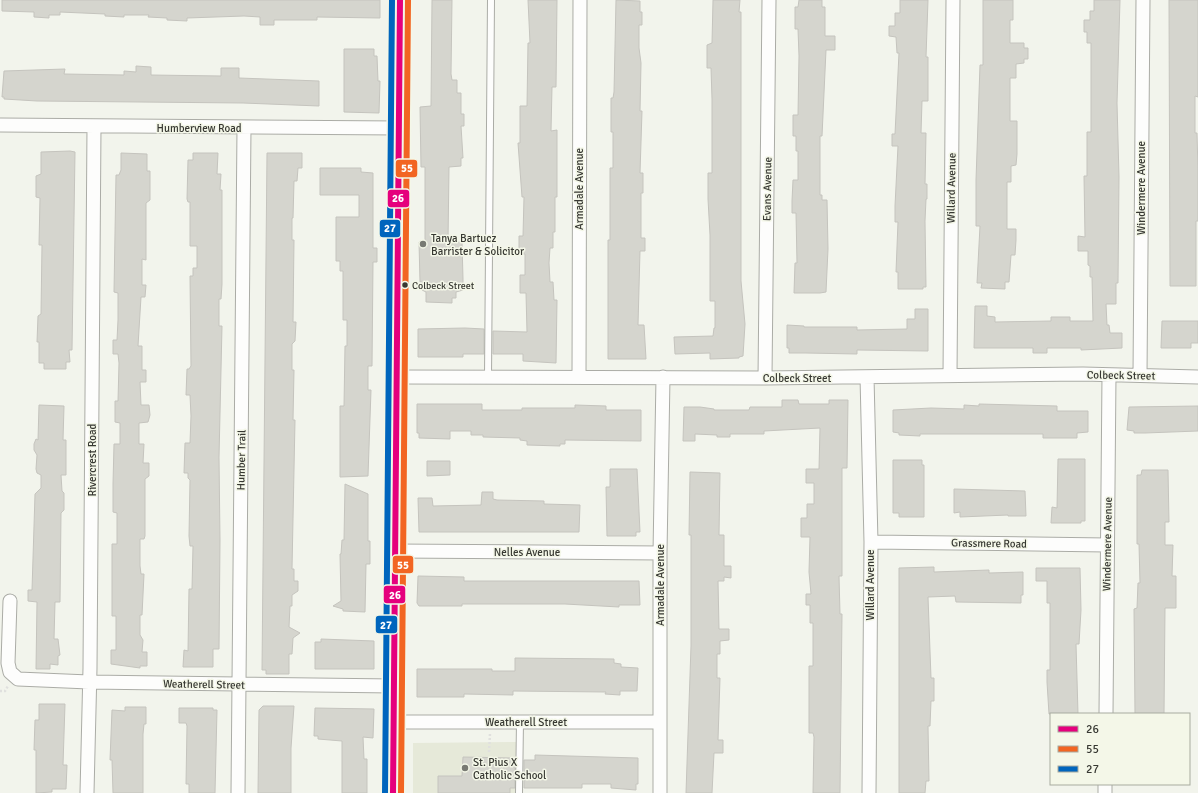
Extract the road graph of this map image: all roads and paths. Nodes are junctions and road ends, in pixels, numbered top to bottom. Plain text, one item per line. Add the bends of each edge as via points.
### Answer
1 (400, 0) edge
2 (491, 0) edge
3 (580, 0) edge
4 (769, 0) edge
5 (953, 0) edge
6 (1143, 0) edge
7 (0, 125) edge
8 (94, 127) junction
9 (244, 128) junction
10 (399, 128) junction
11 (950, 375) junction
12 (1109, 375) junction
13 (1140, 375) junction
14 (1198, 376) edge
15 (396, 377) junction
16 (488, 377) junction
17 (579, 377) junction
18 (663, 377) junction
19 (867, 377) junction
20 (765, 378) junction
21 (871, 542) junction
22 (1107, 545) junction
23 (394, 551) junction
24 (660, 553) junction
25 (10, 601) dead end
26 (89, 682) junction
27 (239, 684) junction
28 (394, 686) junction
29 (0, 691) edge
30 (5, 691) dead end
31 (1106, 713) edge
32 (393, 722) junction
33 (520, 722) junction
34 (659, 722) junction
35 (490, 732) dead end
36 (489, 752) dead end
37 (87, 793) edge
38 (238, 793) edge
39 (393, 793) edge
40 (519, 793) edge
41 (660, 793) edge
42 (869, 793) edge

1 - 10 main road
2 - 16 lane
3 - 17 street, Armadale Avenue
4 - 20 street, Evans Avenue
5 - 11 street, Willard Avenue
6 - 13 street, Windermere Avenue
7 - 8 street, Humberview Road
8 - 9 street, Humberview Road
8 - 26 street, Rivercrest Road
9 - 10 street, Humberview Road
9 - 27 street, Humber Trail
10 - 15 main road
11 - 12 street, Colbeck Street
11 - 19 street, Colbeck Street
12 - 13 street, Colbeck Street
12 - 22 street, Windermere Avenue
13 - 14 street, Colbeck Street
15 - 16 street, Colbeck Street
15 - 23 main road
16 - 17 street, Colbeck Street
17 - 18 street, Colbeck Street
18 - 20 street, Colbeck Street
18 - 24 street, Armadale Avenue
19 - 20 street, Colbeck Street
19 - 21 street, Willard Avenue
21 - 22 street, Grassmere Road
21 - 42 street, Willard Avenue
22 - 31 street, Windermere Avenue
23 - 24 street, Nelles Avenue
23 - 28 main road
24 - 34 street, Armadale Avenue
25 - 26 street, Weatherell Street via 8,663 14,678 26,681
26 - 27 street, Weatherell Street
26 - 37 street, Rivercrest Road
27 - 28 street, Weatherell Street
27 - 38 street, Humber Trail
28 - 32 main road
29 - 30 path
32 - 33 street, Weatherell Street
32 - 39 main road
33 - 34 street, Weatherell Street
33 - 40 lane
34 - 41 street, Armadale Avenue
35 - 36 path

